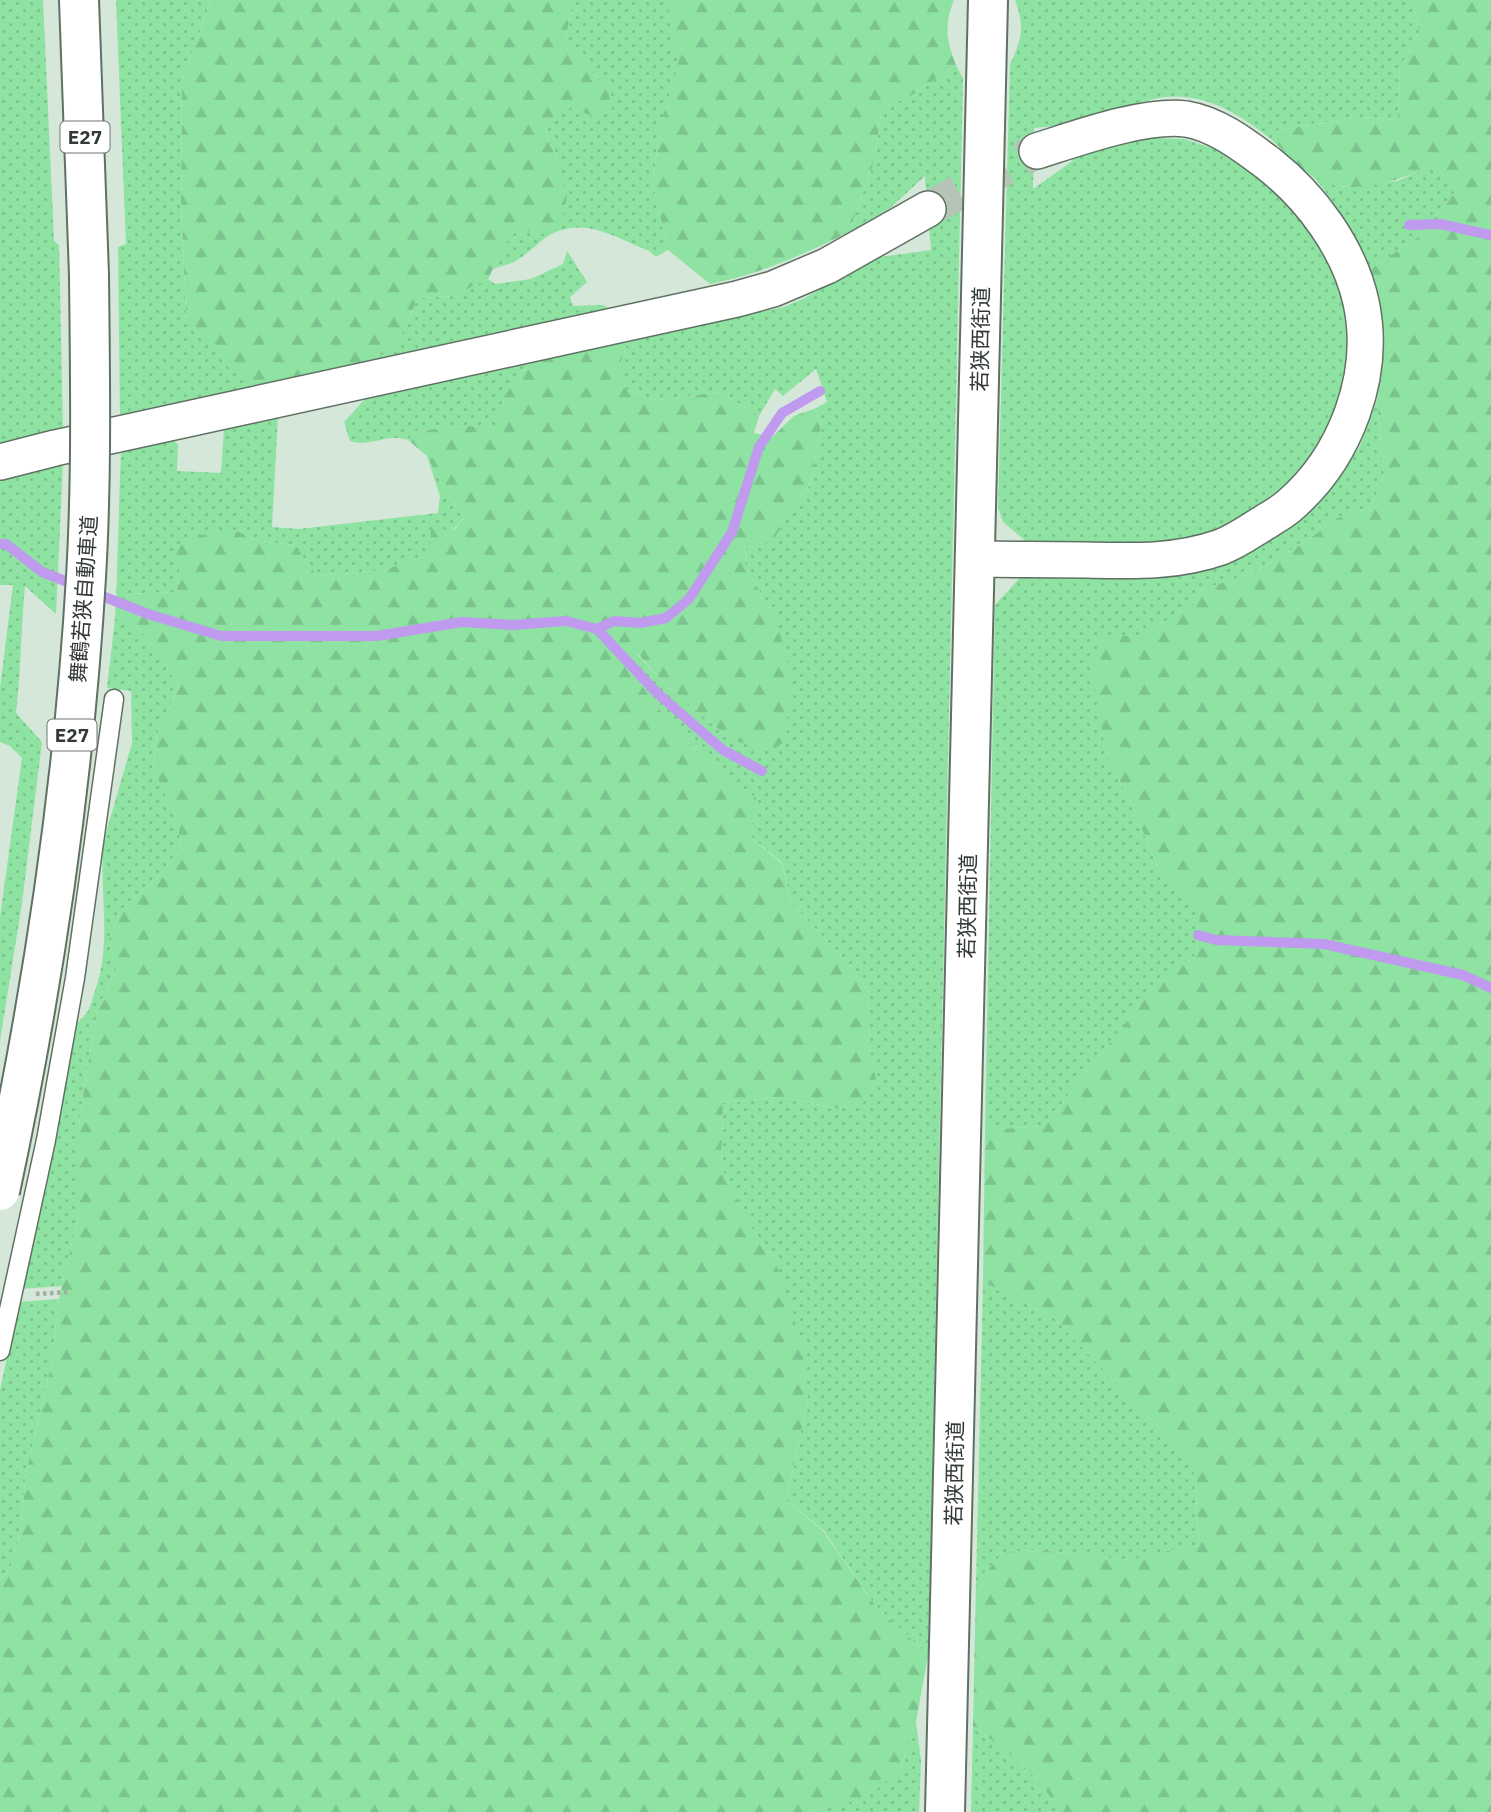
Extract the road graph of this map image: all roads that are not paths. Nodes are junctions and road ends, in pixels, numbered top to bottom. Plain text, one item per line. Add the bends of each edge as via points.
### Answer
1 (79, 0) edge
2 (988, 0) edge
3 (1037, 151) tunnel mouth
4 (928, 209) tunnel mouth
5 (0, 462) edge
6 (974, 559) junction
7 (114, 699) dead end
8 (0, 1191) edge
9 (0, 1351) edge
10 (945, 1812) edge

1 - 8 main road, 舞鶴若狭自動車道 / E27, bridge via 89,275 89,500 82,649 45,944
2 - 6 main road, 若狭西街道
3 - 6 street via 1156,119 1188,119 1224,132 1290,180 1322,218 1361,302 1365,345 1359,393 1344,435 1322,471 1288,507 1224,546 1189,557 1152,561
4 - 5 street via 827,266 737,299
6 - 10 main road, 若狭西街道
7 - 9 lane via 75,978 44,1153

